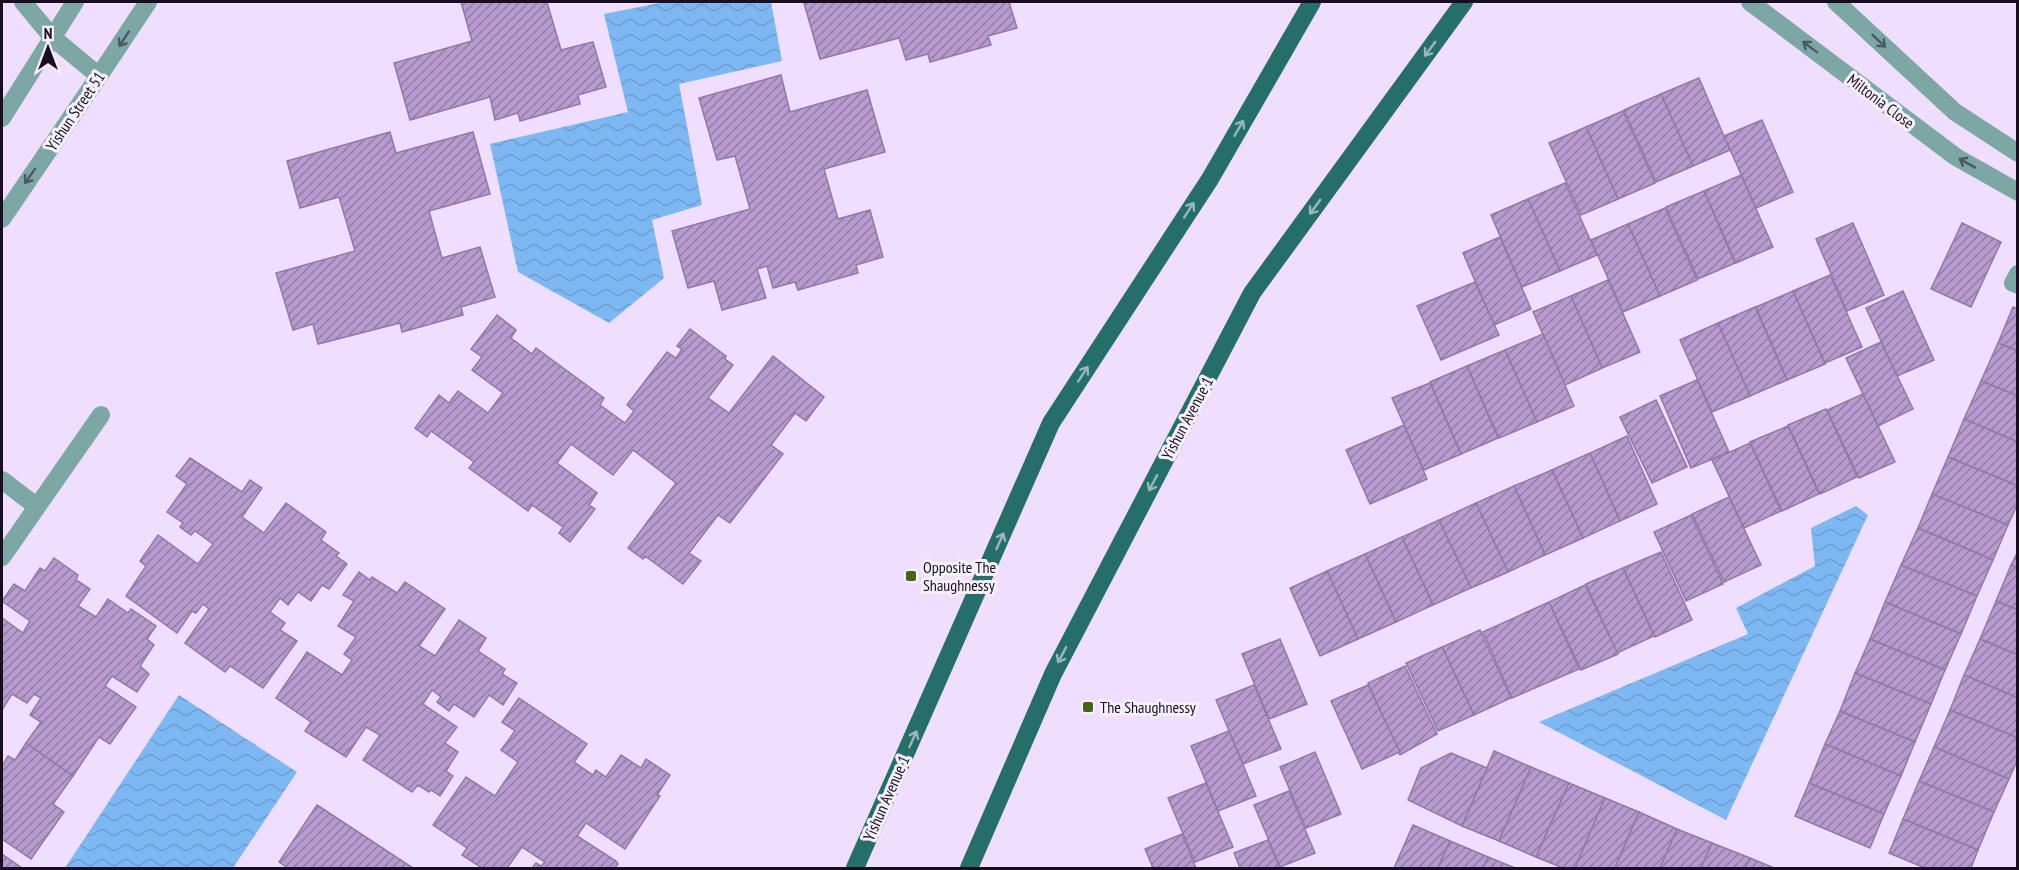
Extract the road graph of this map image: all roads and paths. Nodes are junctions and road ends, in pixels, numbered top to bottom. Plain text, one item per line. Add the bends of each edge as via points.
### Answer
1 (23, 2) edge
2 (75, 2) edge
3 (148, 2) edge
4 (1312, 2) edge
5 (1464, 2) edge
6 (1750, 2) edge
7 (1836, 2) edge
8 (52, 37) junction
9 (99, 76) junction
10 (2, 118) edge
11 (2018, 153) edge
12 (2018, 192) edge
13 (2, 219) edge
14 (2018, 274) edge
15 (2018, 285) edge
16 (101, 415) dead end
17 (2, 480) edge
18 (36, 506) junction
19 (2, 557) edge
20 (855, 868) edge
21 (969, 868) edge

1 - 8 street
2 - 8 street
3 -> 9 street, Yishun Street 51
20 -> 4 main road, Yishun Avenue 1 via 1051,423 1210,179
5 -> 21 main road, Yishun Avenue 1 via 1252,293 1053,674
12 -> 6 street, Miltonia Close via 1956,157
7 -> 11 street via 1955,112
8 - 9 street
8 - 10 street
9 -> 13 street, Yishun Street 51
14 - 15 street via 2013,283
16 - 18 street
17 - 18 street
18 - 19 street

